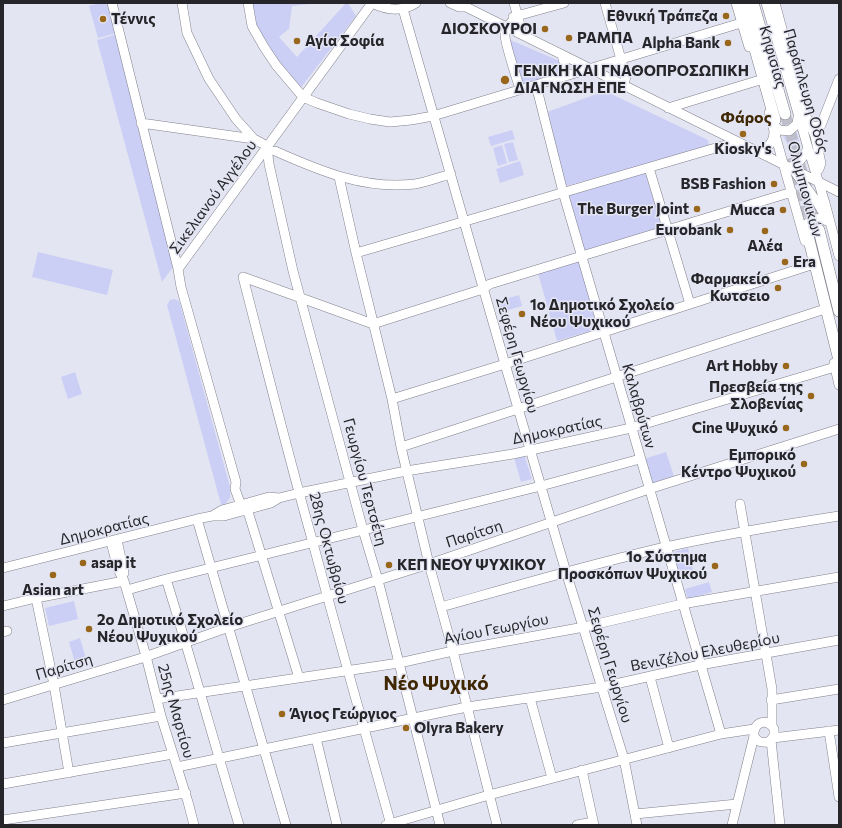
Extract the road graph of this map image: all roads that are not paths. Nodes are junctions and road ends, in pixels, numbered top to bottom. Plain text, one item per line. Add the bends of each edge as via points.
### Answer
1 (112, 3) edge
2 (182, 3) edge
3 (248, 3) edge
4 (362, 3) edge
5 (372, 3) edge
6 (416, 3) edge
7 (450, 3) edge
8 (514, 3) edge
9 (564, 3) edge
10 (605, 3) edge
11 (736, 3) edge
12 (742, 3) edge
13 (753, 3) edge
14 (766, 3) edge
15 (775, 3) edge
16 (465, 5) edge
17 (403, 9) junction
18 (518, 16) junction
19 (359, 20) junction
20 (496, 22) junction
21 (741, 23) junction
22 (508, 28) junction
23 (521, 34) junction
24 (562, 55) junction
25 (621, 58) junction
26 (590, 69) junction
27 (565, 76) junction
28 (839, 79) edge
29 (760, 80) junction
30 (536, 85) junction
31 (624, 86) junction
32 (520, 89) junction
33 (303, 97) junction
34 (668, 108) junction
35 (785, 114) tunnel mouth
36 (798, 114) junction
37 (433, 116) junction
38 (141, 123) junction
39 (774, 124) junction
40 (811, 125) junction
41 (254, 139) junction
42 (736, 142) junction
43 (267, 146) junction
44 (808, 148) junction
45 (752, 150) junction
46 (276, 151) dead end
47 (649, 168) junction
48 (789, 168) junction
49 (451, 174) junction
50 (339, 177) junction
51 (817, 179) junction
52 (806, 186) junction
53 (563, 192) junction
54 (792, 192) junction
55 (839, 192) edge
56 (796, 206) junction
57 (464, 221) junction
58 (830, 225) junction
59 (668, 230) junction
60 (819, 230) tunnel mouth
61 (806, 233) junction
62 (356, 253) junction
63 (581, 256) junction
64 (839, 256) edge
65 (811, 265) junction
66 (178, 269) junction
67 (483, 289) junction
68 (301, 298) junction
69 (690, 304) junction
70 (822, 310) junction
71 (839, 311) edge
72 (373, 324) junction
73 (603, 332) junction
74 (505, 364) junction
75 (837, 364) edge
76 (616, 377) junction
77 (839, 385) edge
78 (392, 399) junction
79 (519, 408) junction
80 (631, 428) junction
81 (839, 428) edge
82 (401, 447) junction
83 (531, 450) junction
84 (640, 459) junction
85 (406, 471) junction
86 (350, 482) junction
87 (541, 486) junction
88 (649, 489) junction
89 (299, 493) junction
90 (740, 504) dead end
91 (244, 507) junction
92 (417, 516) junction
93 (839, 516) edge
94 (197, 519) junction
95 (552, 523) junction
96 (363, 530) junction
97 (744, 531) junction
98 (114, 541) junction
99 (312, 543) junction
100 (666, 547) junction
101 (262, 556) junction
102 (429, 564) junction
103 (3, 568) edge
104 (211, 568) junction
105 (566, 572) junction
106 (839, 577) edge
107 (166, 579) junction
108 (378, 580) junction
109 (124, 581) junction
110 (127, 590) junction
111 (755, 592) junction
112 (328, 596) junction
113 (36, 598) junction
114 (682, 604) junction
115 (3, 606) edge
116 (441, 607) junction
117 (279, 611) junction
118 (584, 627) junction
119 (229, 628) junction
120 (839, 640) edge
121 (186, 643) junction
122 (453, 651) junction
123 (765, 654) junction
124 (146, 656) junction
125 (399, 663) junction
126 (700, 666) junction
127 (349, 670) junction
128 (650, 677) junction
129 (299, 678) junction
130 (54, 685) junction
131 (246, 685) junction
132 (602, 687) junction
133 (839, 689) edge
134 (200, 692) junction
135 (530, 698) junction
136 (157, 699) junction
137 (3, 700) edge
138 (771, 700) junction
139 (467, 707) junction
140 (161, 716) junction
141 (413, 718) junction
142 (772, 725) junction
143 (363, 728) junction
144 (756, 729) junction
145 (839, 730) edge
146 (829, 731) junction
147 (62, 733) junction
148 (721, 734) junction
149 (316, 738) junction
150 (772, 739) junction
151 (3, 743) edge
152 (669, 748) junction
153 (263, 750) junction
154 (173, 754) junction
155 (218, 758) junction
156 (624, 760) junction
157 (177, 767) junction
158 (582, 770) junction
159 (69, 772) junction
160 (552, 778) junction
161 (3, 784) edge
162 (186, 793) junction
163 (489, 795) junction
164 (839, 797) edge
165 (737, 804) junction
166 (436, 810) junction
167 (635, 814) junction
168 (3, 820) edge
169 (593, 823) edge
170 (194, 825) edge
171 (239, 825) edge
172 (286, 825) edge
173 (337, 825) edge
174 (389, 825) edge
175 (440, 825) edge
176 (497, 825) edge
177 (577, 825) edge
178 (637, 825) edge
179 (732, 825) edge
180 (780, 825) edge

1 - 38 street
2 - 41 street via 187,33 209,80 236,119
3 - 33 street via 252,26 264,47
4 - 19 street, Σικελιανού Αγγέλου
5 - 17 street via 392,9
5 - 19 street, Σικελιανού Αγγέλου
6 - 17 street
7 - 16 street via 459,7
8 - 18 street
9 - 18 street
10 - 25 street
11 - 21 street, Ολυμπιονικών
12 - 39 main road, Κηφισίας
13 - 35 main road, Κηφισίας
14 - 36 street, Παράπλευρη Οδός
15 - 40 street via 805,114
16 - 20 street
17 - 37 street, Σεφέρη Γεωργίου
18 - 20 street
18 - 22 street via 512,20
18 - 23 street
19 - 33 street, Σικελιανού Αγγέλου
20 - 22 street
21 - 25 street
21 - 29 street, Ολυμπιονικών
22 - 23 street
22 - 32 street via 505,38
23 - 24 street
24 - 26 street
24 - 27 street
25 - 26 street
25 - 31 street via 626,77
26 - 27 street
26 - 31 street
27 - 30 street
28 - 40 street via 821,124 818,127
29 - 34 street
29 - 39 street, Ολυμπιονικών
30 - 32 street
30 - 53 street, Καλαβρύτων
31 - 34 street
32 - 37 street
33 - 37 street via 349,114 390,122
33 - 43 street, Σικελιανού Αγγέλου
34 - 42 street
36 - 39 street via 797,124 789,131 779,130
36 - 44 street, Παράπλευρη Οδός
37 - 49 street, Σεφέρη Γεωργίου
38 - 41 street
38 - 66 street
39 - 45 street via 774,138 768,146
39 - 48 street, Ολυμπιονικών
40 - 51 street via 821,162
41 - 43 street
42 - 45 street
42 - 47 street
43 - 66 street, Σικελιανού Αγγέλου
43 - 68 street, Γεωργίου Τερτσέτη
44 - 48 street via 805,156
44 - 51 street, Παράπλευρη Οδός
45 - 48 street
46 - 50 street
47 - 53 street
47 - 59 street
48 - 51 street
48 - 52 street
48 - 54 street, Ολυμπιονικών
49 - 50 street via 416,184 381,185
49 - 57 street, Σεφέρη Γεωργίου
50 - 62 street
51 - 52 street
51 - 55 street
51 - 58 street, Παράπλευρη Οδός
52 - 56 street via 797,198
52 - 58 street
53 - 57 street
53 - 63 street, Καλαβρύτων
54 - 56 street, Ολυμπιονικών
54 - 59 street
56 - 61 street, Ολυμπιονικών
57 - 62 street
57 - 67 street, Σεφέρη Γεωργίου
58 - 61 street via 820,218 810,221 805,227
58 - 64 street, Παράπλευρη Οδός
59 - 63 street
59 - 69 street
60 - 71 main road
61 - 65 street, Ολυμπιονικών
61 - 75 main road
62 - 72 street
63 - 67 street via 490,284
63 - 73 street, Καλαβρύτων
65 - 69 street
65 - 70 street, Ολυμπιονικών
66 - 91 street, Σικελιανού Αγγέλου via 236,482 235,489
67 - 72 street
67 - 74 street, Σεφέρη Γεωργίου
68 - 72 street
68 - 86 street, Γεωργίου Τερτσέτη
68 - 89 street, 28ης Οκτωβρίου via 243,277
69 - 73 street
70 - 75 street, Ολυμπιονικών
70 - 76 street
72 - 78 street
73 - 74 street
73 - 76 street, Καλαβρύτων
74 - 78 street
74 - 79 street, Σεφέρη Γεωργίου
75 - 77 street, Ολυμπιονικών
75 - 80 street, Δημοκρατίας
76 - 79 street
76 - 80 street, Καλαβρύτων
78 - 82 street
79 - 82 street
79 - 83 street, Σεφέρη Γεωργίου
80 - 83 street, Δημοκρατίας
80 - 84 street, Καλαβρύτων
81 - 88 street, Παρίτση
82 - 85 street
83 - 85 street, Δημοκρατίας
83 - 87 street, Σεφέρη Γεωργίου
84 - 87 street
84 - 88 street, Καλαβρύτων
85 - 86 street, Δημοκρατίας
85 - 92 street
86 - 89 street, Δημοκρατίας
86 - 96 street, Γεωργίου Τερτσέτη
87 - 92 street
87 - 95 street, Σεφέρη Γεωργίου
88 - 95 street, Παρίτση
88 - 100 street, Καλαβρύτων
89 - 91 street, Δημοκρατίας via 279,498 269,497
89 - 99 street, 28ης Οκτωβρίου
90 - 97 street
91 - 94 street, Δημοκρατίας via 222,510 212,516
91 - 101 street, Σικελιανού Αγγέλου
92 - 96 street
92 - 102 street
93 - 97 street
94 - 98 street, Δημοκρατίας
94 - 104 street
95 - 102 street, Παρίτση
95 - 105 street, Σεφέρη Γεωργίου
96 - 99 street
96 - 108 street, Γεωργίου Τερτσέτη
97 - 100 street
97 - 111 street
98 - 103 street, Δημοκρατίας
98 - 109 street, 25ης Μαρτίου via 124,567
99 - 101 street
99 - 112 street, 28ης Οκτωβρίου
100 - 105 street
100 - 114 street, Καλαβρύτων
101 - 104 street
101 - 117 street, Σικελιανού Αγγέλου
102 - 108 street, Παρίτση
102 - 116 street
104 - 107 street
104 - 119 street
105 - 116 street
105 - 118 street, Σεφέρη Γεωργίου
106 - 111 street, Αγίου Γεωργίου
107 - 110 street
107 - 121 street
108 - 112 street, Παρίτση
108 - 125 street, Γεωργίου Τερτσέτη
109 - 110 street, 25ης Μαρτίου
109 - 113 street
110 - 124 street, 25ης Μαρτίου
111 - 114 street, Αγίου Γεωργίου
111 - 123 street
112 - 117 street, Παρίτση
112 - 127 street, 28ης Οκτωβρίου
113 - 115 street
113 - 130 street
114 - 118 street, Αγίου Γεωργίου
114 - 126 street, Καλαβρύτων
116 - 122 street
117 - 119 street, Παρίτση
117 - 129 street, Σικελιανού Αγγέλου
118 - 122 street, Αγίου Γεωργίου
118 - 132 street, Σεφέρη Γεωργίου
119 - 121 street, Παρίτση
119 - 131 street
120 - 123 street, Βενιζέλου Ελευθερίου
121 - 124 street, Παρίτση
121 - 134 street
122 - 125 street, Αγίου Γεωργίου
122 - 139 street
123 - 126 street, Βενιζέλου Ελευθερίου
123 - 138 street via 772,689
124 - 130 street, Παρίτση
124 - 136 street, 25ης Μαρτίου
125 - 127 street, Αγίου Γεωργίου
125 - 141 street, Γεωργίου Τερτσέτη
126 - 128 street, Βενιζέλου Ελευθερίου
126 - 148 street, Καλαβρύτων
127 - 129 street, Αγίου Γεωργίου
127 - 143 street, 28ης Οκτωβρίου
128 - 132 street, Βενιζέλου Ελευθερίου
128 - 152 street
129 - 131 street, Αγίου Γεωργίου
130 - 137 street, Παρίτση
130 - 147 street
131 - 134 street, Αγίου Γεωργίου
131 - 153 street
132 - 135 street, Βενιζέλου Ελευθερίου
132 - 156 street, Σεφέρη Γεωργίου
133 - 138 street
134 - 136 street, Αγίου Γεωργίου
134 - 155 street
135 - 139 street, Βενιζέλου Ελευθερίου
135 - 160 street
136 - 140 street, 25ης Μαρτίου
138 - 142 street
138 - 144 street
139 - 141 street, Βενιζέλου Ελευθερίου
139 - 163 street
140 - 147 street
140 - 154 street, 25ης Μαρτίου
141 - 143 street, Βενιζέλου Ελευθερίου
141 - 166 street, Γεωργίου Τερτσέτη
142 - 144 street via 766,722
142 - 150 street
143 - 149 street, Βενιζέλου Ελευθερίου
143 - 174 street, 28ης Οκτωβρίου
144 - 148 street
144 - 150 street via 756,739 762,742
144 - 165 street
145 - 146 street
146 - 150 street
146 - 164 street
147 - 151 street
147 - 159 street
148 - 152 street
149 - 153 street, Βενιζέλου Ελευθερίου
149 - 173 street
150 - 180 street
152 - 156 street
153 - 155 street, Βενιζέλου Ελευθερίου
153 - 172 street
154 - 157 street, 25ης Μαρτίου
154 - 159 street
155 - 157 street, Βενιζέλου Ελευθερίου
155 - 171 street
156 - 158 street
156 - 167 street, Σεφέρη Γεωργίου
157 - 162 street, 25ης Μαρτίου
158 - 160 street
158 - 169 street
159 - 161 street
160 - 163 street
162 - 168 street
162 - 170 street, 25ης Μαρτίου
163 - 166 street
163 - 176 street
165 - 167 street
165 - 179 street
166 - 174 street
166 - 175 street, Γεωργίου Τερτσέτη
167 - 178 street, Σεφέρη Γεωργίου
169 - 177 street

